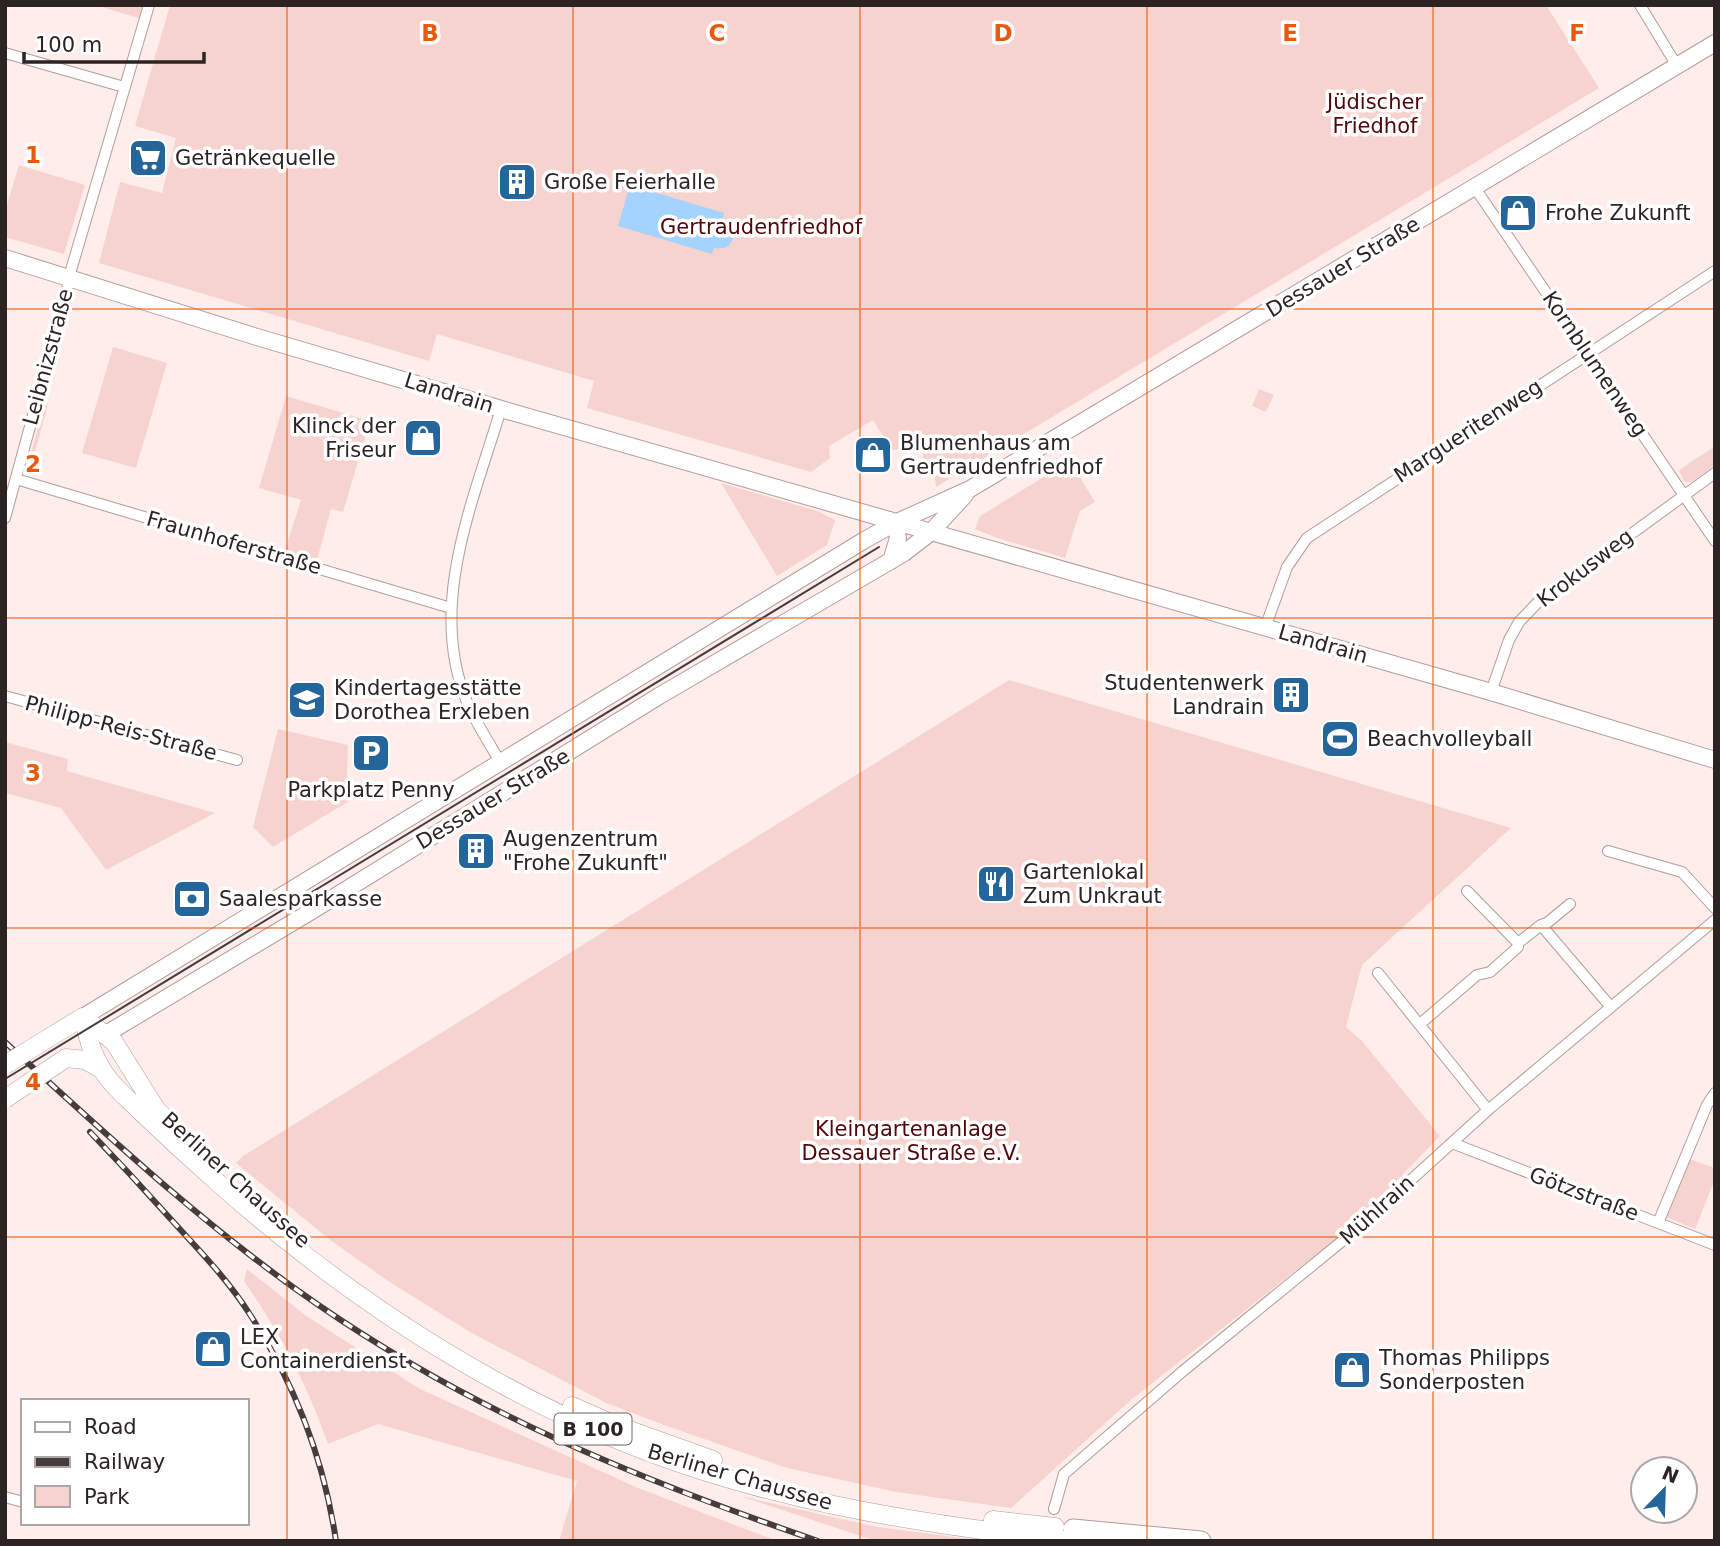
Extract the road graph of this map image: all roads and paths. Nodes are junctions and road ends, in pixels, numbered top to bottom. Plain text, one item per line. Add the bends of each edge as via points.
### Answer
1 (149, 5) edge
2 (1640, 5) edge
3 (1715, 43) edge
4 (5, 53) edge
5 (1677, 66) junction
6 (124, 87) junction
7 (1475, 188) junction
8 (5, 258) edge
9 (1715, 271) edge
10 (69, 277) junction
11 (1587, 354) junction
12 (501, 409) junction
13 (1715, 473) edge
14 (16, 479) junction
15 (970, 489) junction
16 (1683, 494) junction
17 (6, 512) edge
18 (895, 523) junction
19 (930, 533) junction
20 (1715, 541) edge
21 (891, 561) junction
22 (451, 608) junction
23 (1265, 628) junction
24 (1491, 692) junction
25 (5, 696) edge
26 (237, 760) dead end
27 (1715, 760) edge
28 (501, 763) junction
29 (1608, 851) dead end
30 (1467, 891) dead end
31 (1570, 904) dead end
32 (1715, 908) edge
33 (1715, 920) edge
34 (1541, 925) junction
35 (1518, 943) junction
36 (1378, 973) dead end
37 (1610, 1006) junction
38 (83, 1017) junction
39 (1420, 1024) junction
40 (106, 1034) junction
41 (90, 1044) junction
42 (65, 1059) junction
43 (5, 1065) edge
44 (101, 1069) junction
45 (1715, 1093) edge
46 (5, 1099) edge
47 (1488, 1111) junction
48 (1452, 1143) junction
49 (1658, 1223) junction
50 (1715, 1245) edge
51 (1054, 1508) dead end
52 (1073, 1537) edge
53 (1201, 1541) edge

1 - 6 street, Leibnizstraße
2 - 5 street
3 - 5 main road, Dessauer Straße
4 - 6 street
5 - 7 main road, Dessauer Straße
6 - 10 street, Leibnizstraße
7 - 11 street, Kornblumenweg
7 - 15 main road, Dessauer Straße
8 - 10 main road, Landrain
9 - 11 street, Margueritenweg
10 - 12 main road, Landrain
10 - 14 street, Leibnizstraße
11 - 16 street, Kornblumenweg
11 - 23 street, Margueritenweg via 1307,538 1287,567
12 - 18 main road, Landrain
12 - 22 street via 465,527
13 - 16 street, Krokusweg
14 - 17 street, Leibnizstraße
14 - 22 street, Fraunhoferstraße
15 - 18 main road, Dessauer Straße
15 - 19 main road, Dessauer Straße
16 - 20 street, Kornblumenweg
16 - 24 street, Krokusweg via 1539,601 1509,640
18 - 19 main road, Landrain
18 - 21 main road via 898,538
18 - 28 main road, Dessauer Straße
19 - 21 main road, Dessauer Straße
19 - 23 main road, Landrain
21 - 40 main road, Dessauer Straße via 659,696
22 - 28 street via 451,640 462,688
23 - 24 main road, Landrain
24 - 27 main road, Landrain
25 - 26 street, Philipp-Reis-Straße
28 - 38 main road, Dessauer Straße
29 - 32 street via 1682,872
30 - 35 street
31 - 34 street
33 - 37 street, Mühlrain
34 - 35 street
34 - 37 street
35 - 39 street via 1490,972 1477,975
36 - 39 street
37 - 47 street, Mühlrain
38 - 40 main road, Berliner Chaussee / B 100
38 - 41 main road, Berliner Chaussee
38 - 43 main road, Dessauer Straße, bridge
39 - 47 street
40 - 41 main road, Dessauer Straße
40 - 52 main road, Berliner Chaussee / B 100 via 125,1056 156,1109 263,1209 395,1308 494,1368 615,1425 795,1486
41 - 42 main road, Dessauer Straße
41 - 44 main road, Berliner Chaussee / B 100
42 - 44 main road via 85,1060
42 - 46 main road, Dessauer Straße, bridge
44 - 52 main road, Berliner Chaussee / B 100 via 185,1154 330,1276 440,1349 548,1407 681,1463 790,1495 889,1516
45 - 49 street
47 - 48 street, Mühlrain
48 - 49 street, Götzstraße
48 - 51 street, Mühlrain via 1357,1229 1064,1474
49 - 50 street, Götzstraße
52 - 53 highway, Berliner Chaussee / B 100

